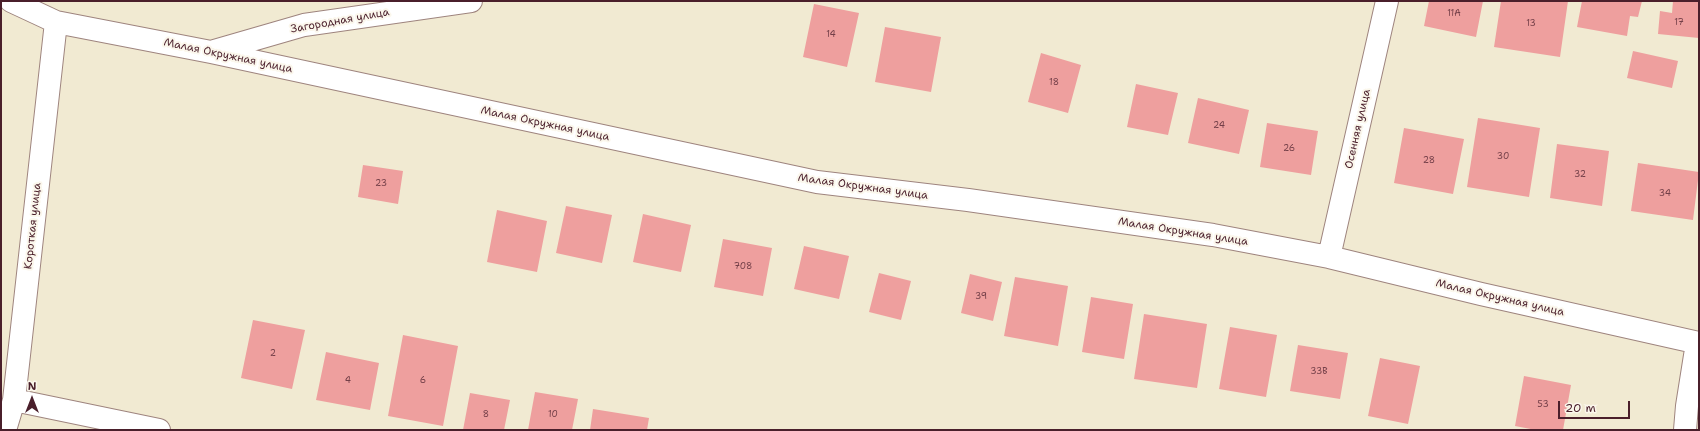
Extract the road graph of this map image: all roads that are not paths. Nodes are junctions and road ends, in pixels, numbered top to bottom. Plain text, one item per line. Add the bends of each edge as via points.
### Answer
1 (11, 1) edge
2 (471, 1) edge
3 (1387, 1) edge
4 (56, 22) junction
5 (211, 52) junction
6 (1329, 257) junction
7 (1698, 343) edge
8 (14, 400) junction
9 (5, 430) edge
10 (159, 430) edge
11 (1685, 430) edge

1 - 4 street, Малая Окружная улица
2 - 5 street, Загородная улица via 304,25
3 - 6 street, Осенняя улица
4 - 5 street, Малая Окружная улица
4 - 8 street, Короткая улица
5 - 6 street, Малая Окружная улица via 817,182 968,200 1213,235
6 - 7 street, Малая Окружная улица
7 - 11 street, Малая Окружная улица
8 - 9 street, Короткая улица
8 - 10 street

